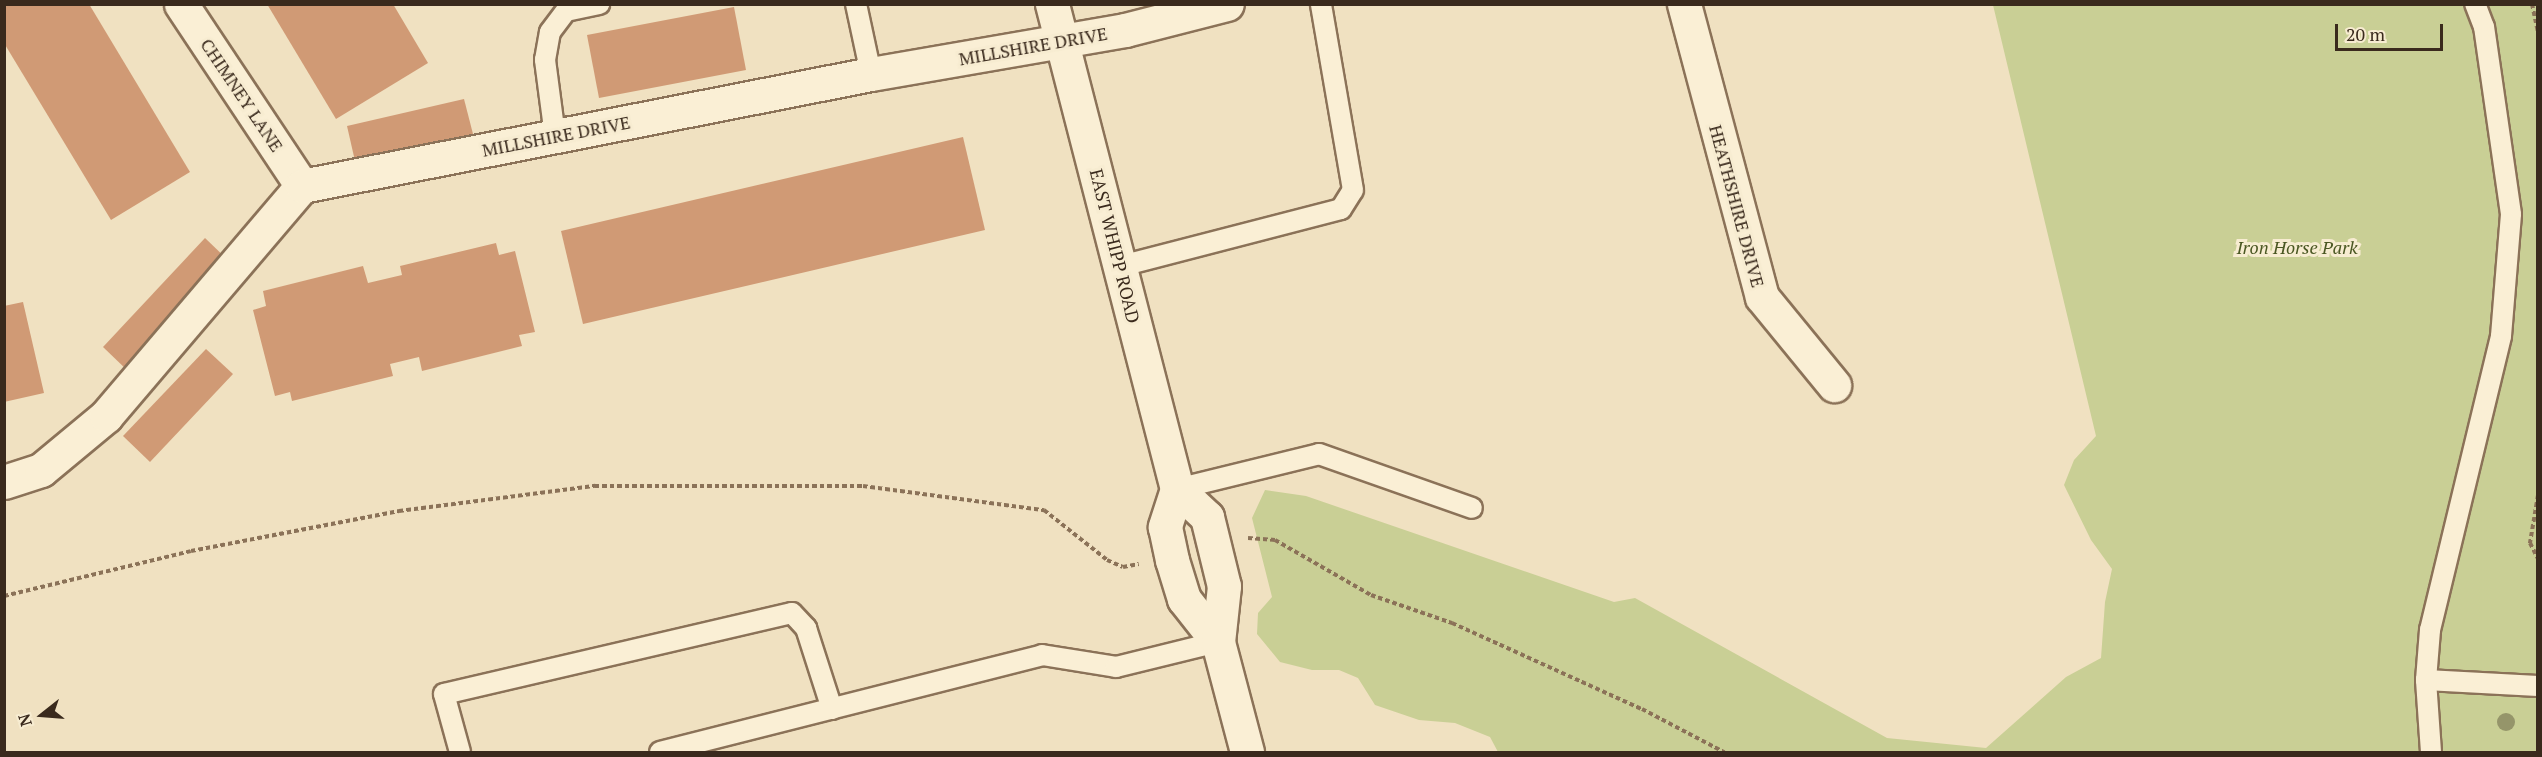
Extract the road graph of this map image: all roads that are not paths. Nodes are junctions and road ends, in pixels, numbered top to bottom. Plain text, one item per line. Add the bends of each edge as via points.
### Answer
1 (181, 4) edge
2 (599, 4) edge
3 (856, 4) edge
4 (1052, 4) edge
5 (1227, 4) edge
6 (1321, 4) edge
7 (1684, 4) edge
8 (2475, 4) edge
9 (1061, 40) junction
10 (871, 74) junction
11 (555, 136) junction
12 (302, 186) junction
13 (1121, 266) junction
14 (1834, 385) dead end
15 (4, 482) edge
16 (1177, 489) junction
17 (1472, 508) dead end
18 (1218, 642) junction
19 (2426, 680) junction
20 (2538, 686) edge
21 (832, 709) junction
22 (460, 753) edge
23 (660, 753) edge
24 (1247, 753) edge
25 (2431, 753) edge

1 - 12 street, CHIMNEY LANE
2 - 11 lane via 566,11 550,32 546,60
3 - 10 lane
4 - 9 street, EAST WHIPP ROAD
5 - 9 street, MILLSHIRE DRIVE via 1125,30
6 - 13 lane via 1353,190 1341,209
7 - 14 street, HEATHSHIRE DRIVE via 1762,297
8 - 19 lane via 2484,27 2511,214 2502,336 2430,630
9 - 10 street, MILLSHIRE DRIVE
9 - 13 street, EAST WHIPP ROAD
10 - 11 street, MILLSHIRE DRIVE
11 - 12 street, MILLSHIRE DRIVE
12 - 15 street via 106,416 41,470
13 - 16 street, EAST WHIPP ROAD
16 - 17 lane via 1319,454
16 - 18 street via 1207,517 1224,586
16 - 18 street via 1165,527 1172,560 1184,599
18 - 21 lane via 1116,667 1042,655
18 - 24 street
19 - 20 lane
19 - 25 lane
21 - 22 lane via 806,628 792,613 444,694
21 - 23 lane

